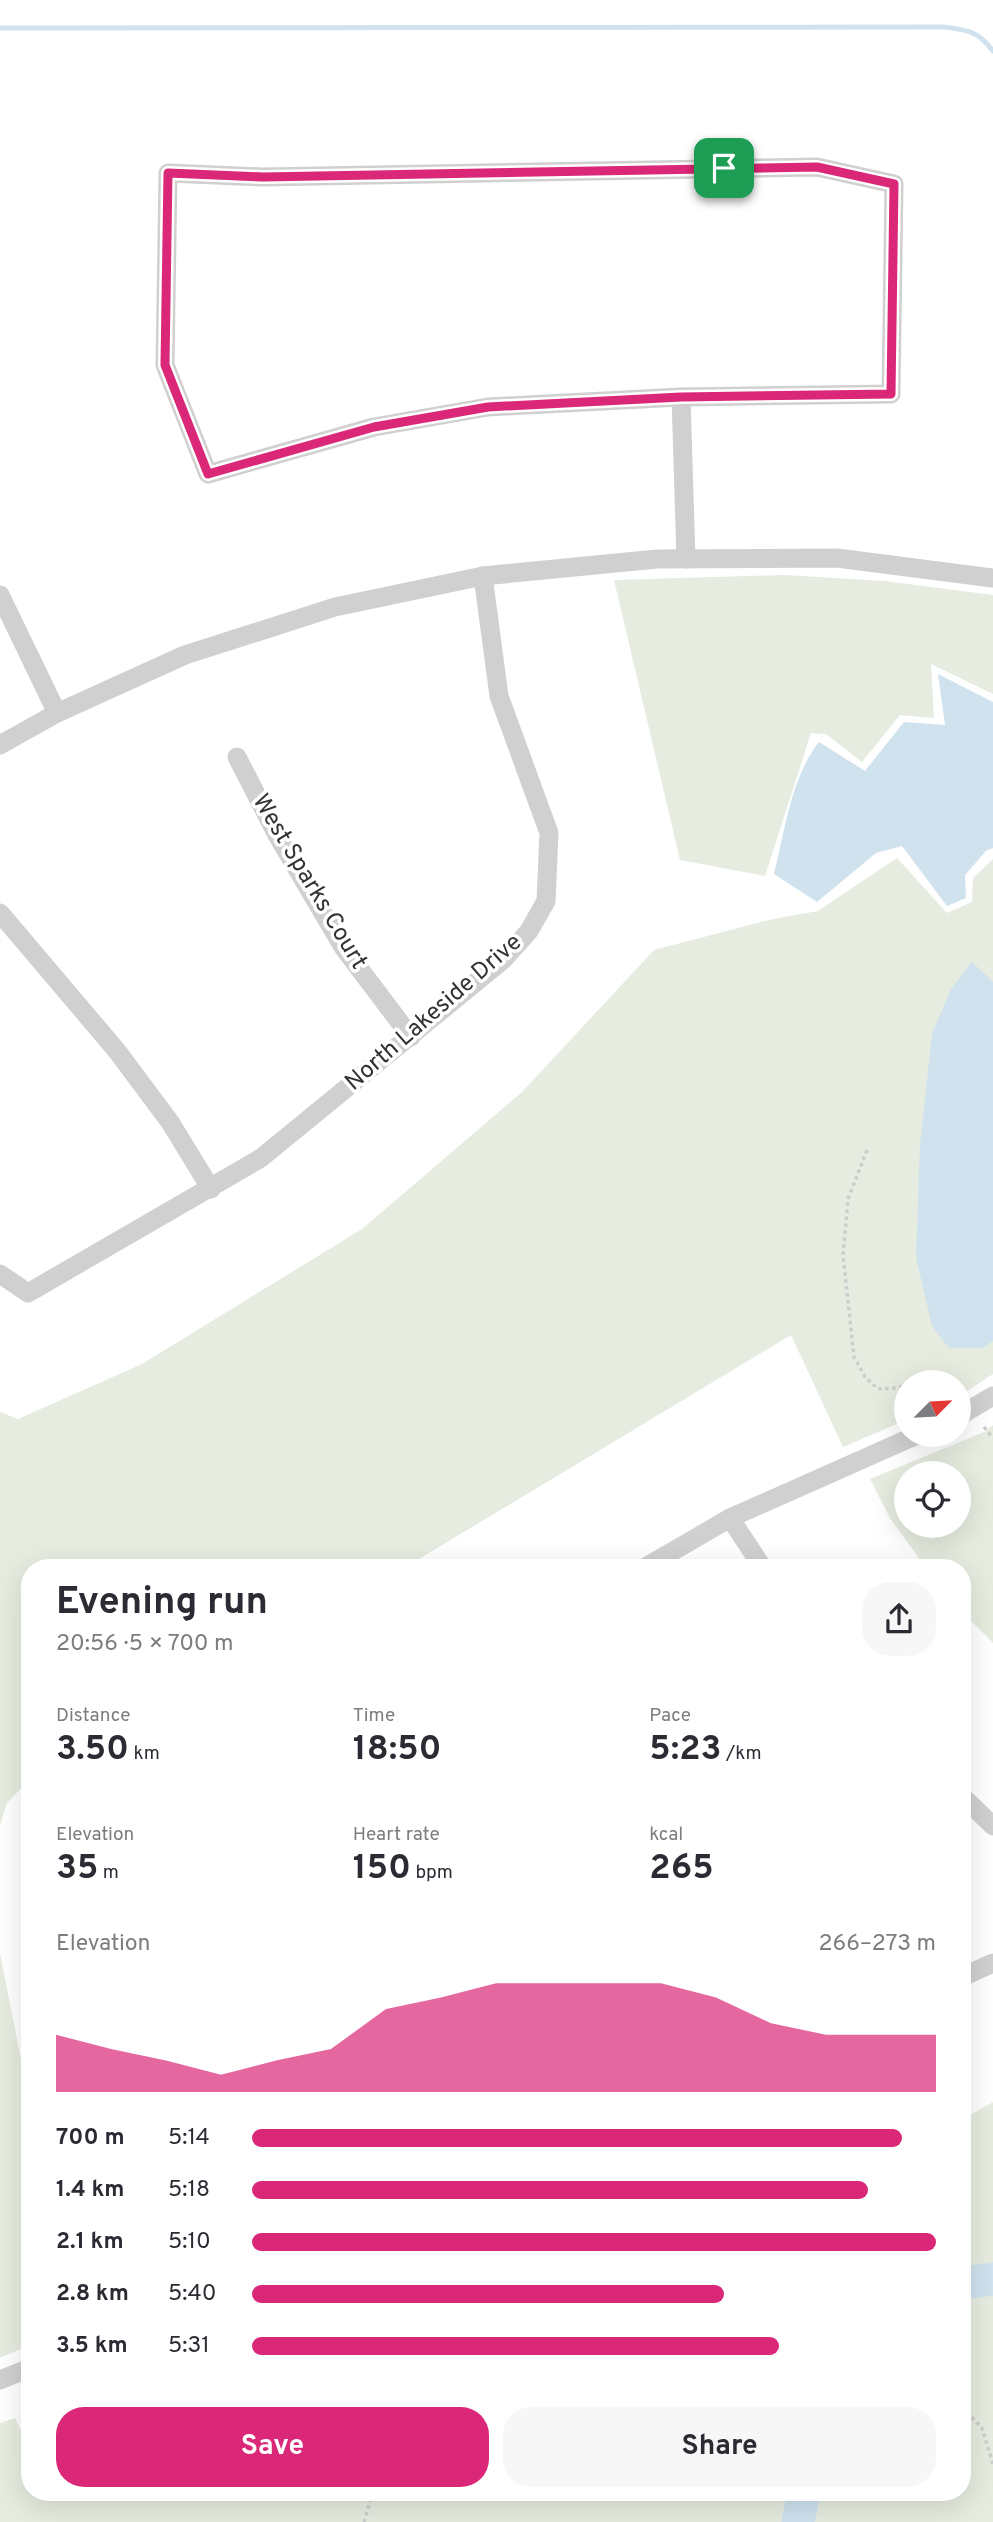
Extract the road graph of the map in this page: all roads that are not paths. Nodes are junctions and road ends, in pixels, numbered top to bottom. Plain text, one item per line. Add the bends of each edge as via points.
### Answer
1 (681, 397) junction
2 (686, 559) junction
3 (483, 576) junction
4 (993, 578) edge
5 (0, 595) edge
6 (57, 713) junction
7 (0, 745) edge
8 (237, 757) dead end
9 (0, 913) edge
10 (411, 1037) junction
11 (211, 1189) junction
12 (0, 1274) edge
13 (993, 1396) edge
14 (971, 1409) edge
15 (894, 1445) edge
16 (730, 1518) junction
17 (659, 1559) edge
18 (757, 1559) edge
19 (971, 1805) edge
20 (993, 1826) edge
21 (993, 1963) edge
22 (971, 1973) edge
23 (21, 2372) edge
24 (0, 2381) edge

1 - 1 street via 488,407 374,427 208,474 165,365 168,173 263,177 817,167 894,184 891,394
1 - 2 street
2 - 3 street
2 - 4 street via 837,558
3 - 6 street via 335,607 257,631 185,655
3 - 10 street, North Lakeside Drive via 499,696 549,833 546,901 529,931 503,960
5 - 6 street
6 - 7 street
8 - 10 street, West Sparks Court via 344,947
9 - 11 street via 117,1051 170,1122
10 - 11 street, North Lakeside Drive via 261,1158
11 - 12 street, North Lakeside Drive via 28,1293
13 - 14 street
15 - 16 street
16 - 17 street
16 - 18 street
19 - 20 street
21 - 22 street
23 - 24 street

